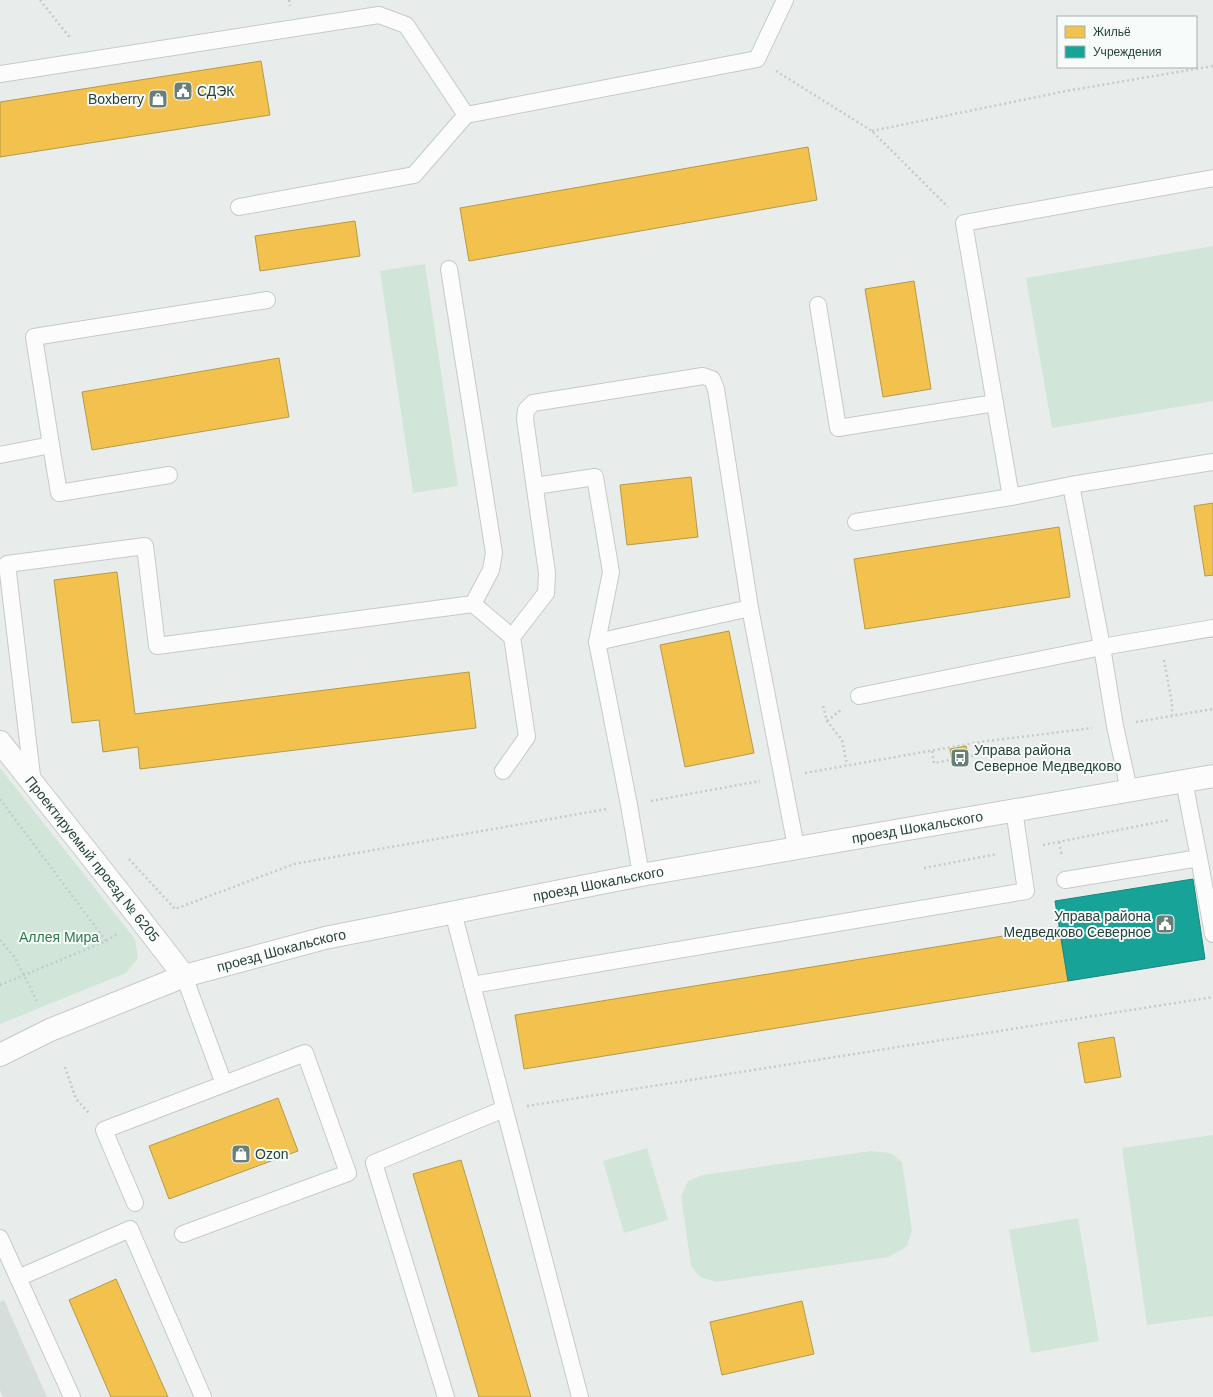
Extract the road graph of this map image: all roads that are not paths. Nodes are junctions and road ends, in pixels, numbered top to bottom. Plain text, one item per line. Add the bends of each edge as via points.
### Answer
1 (785, 0) edge
2 (0, 74) edge
3 (466, 115) junction
4 (1213, 178) edge
5 (239, 207) dead end
6 (449, 269) dead end
7 (267, 300) dead end
8 (818, 305) dead end
9 (995, 403) junction
10 (51, 445) junction
11 (0, 455) edge
12 (1213, 462) edge
13 (169, 475) dead end
14 (1071, 485) junction
15 (535, 486) junction
16 (1011, 498) junction
17 (856, 522) dead end
18 (473, 604) junction
19 (750, 608) junction
20 (1213, 628) edge
21 (512, 637) junction
22 (597, 642) junction
23 (1102, 647) junction
24 (859, 696) dead end
25 (0, 742) edge
26 (503, 771) dead end
27 (1213, 776) edge
28 (1184, 781) junction
29 (33, 784) junction
30 (1129, 790) junction
31 (1014, 810) junction
32 (796, 847) junction
33 (1199, 858) junction
34 (641, 875) junction
35 (1065, 880) dead end
36 (453, 912) junction
37 (1213, 934) edge
38 (184, 976) junction
39 (472, 985) junction
40 (0, 1055) edge
41 (224, 1084) junction
42 (504, 1109) junction
43 (135, 1203) dead end
44 (183, 1234) dead end
45 (0, 1238) edge
46 (18, 1278) junction
47 (72, 1397) edge
48 (203, 1397) edge
49 (446, 1397) edge
50 (580, 1397) edge

1 - 3 lane via 757,59
2 - 3 lane via 378,15 406,25
3 - 5 lane via 414,175
4 - 9 lane via 964,223
6 - 18 lane via 494,553 491,570
7 - 10 lane via 34,337
8 - 9 lane via 838,428
9 - 16 lane
10 - 11 lane
10 - 13 lane via 59,493
12 - 14 lane
14 - 16 lane
14 - 23 lane
15 - 19 lane via 525,419 526,410 533,404 703,376 712,379 716,389
15 - 21 lane via 548,573 546,593
15 - 22 lane via 595,477 611,572
16 - 17 lane
18 - 21 lane
18 - 29 lane via 157,646 145,546 7,564
19 - 22 lane
19 - 32 lane
20 - 23 lane
21 - 26 lane via 527,737
22 - 34 lane
23 - 24 lane
23 - 30 lane
25 - 29 street, Проектируемый проезд № 6205
27 - 28 street, проезд Шокальского
28 - 30 street, проезд Шокальского
28 - 33 lane
29 - 38 street, Проектируемый проезд № 6205
30 - 31 street, проезд Шокальского
31 - 32 street, проезд Шокальского
31 - 39 lane via 1026,891
32 - 34 street, проезд Шокальского
33 - 35 lane
33 - 37 lane
34 - 36 street, проезд Шокальского
36 - 38 street, проезд Шокальского via 325,938
36 - 39 lane
38 - 40 street, проезд Шокальского via 50,1030
38 - 41 lane
39 - 42 lane
41 - 43 lane via 104,1130
41 - 44 lane via 305,1053 348,1173
42 - 49 lane via 374,1163
42 - 50 lane
45 - 46 lane
46 - 47 lane
46 - 48 lane via 130,1229

